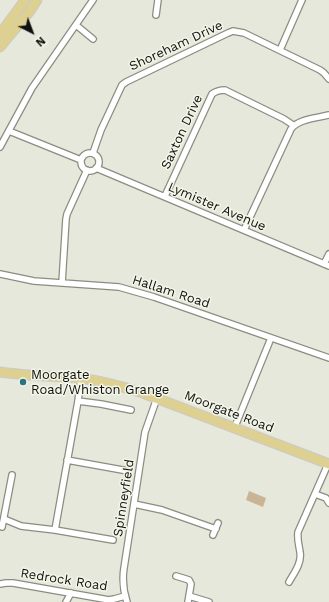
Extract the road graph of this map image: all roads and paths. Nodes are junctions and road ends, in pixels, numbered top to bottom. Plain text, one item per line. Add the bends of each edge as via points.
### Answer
1 (25, 0) edge
2 (37, 0) edge
3 (94, 0) edge
4 (158, 0) edge
5 (302, 0) edge
6 (156, 15) dead end
7 (76, 25) junction
8 (0, 34) edge
9 (93, 39) dead end
10 (0, 47) edge
11 (280, 50) junction
12 (328, 77) edge
13 (329, 115) edge
14 (293, 125) junction
15 (9, 131) junction
16 (0, 147) edge
17 (93, 154) junction
18 (82, 160) junction
19 (96, 168) junction
20 (87, 170) junction
21 (165, 196) junction
22 (244, 230) junction
23 (329, 254) edge
24 (327, 265) edge
25 (0, 274) edge
26 (62, 283) junction
27 (271, 338) junction
28 (329, 358) edge
29 (0, 372) edge
30 (81, 378) junction
31 (157, 398) junction
32 (78, 401) junction
33 (131, 410) dead end
34 (234, 428) junction
35 (67, 460) junction
36 (329, 464) edge
37 (128, 471) dead end
38 (12, 475) dead end
39 (315, 494) junction
40 (329, 502) edge
41 (134, 504) junction
42 (4, 518) junction
43 (2, 527) dead end
44 (55, 530) junction
45 (213, 535) dead end
46 (113, 540) dead end
47 (176, 576) dead end
48 (289, 582) dead end
49 (0, 584) edge
50 (71, 593) junction
51 (125, 596) junction
52 (188, 599) edge
53 (66, 602) edge
54 (127, 602) edge
55 (209, 602) edge

1 - 8 main road
2 - 10 main road
3 - 7 street
4 - 6 street
5 - 11 street
7 - 9 street
7 - 15 street via 32,88
11 - 12 street, Shoreham Drive via 320,70
11 - 17 street, Shoreham Drive via 244,33 233,31 126,82 122,85 100,130
13 - 14 street
14 - 21 street, Saxton Drive via 225,90 212,94
14 - 22 street
15 - 16 street
15 - 18 street
17 - 18 street via 86,154
17 - 19 street via 99,160
18 - 20 street
19 - 20 street
19 - 21 street, Lymister Avenue
20 - 26 street via 67,214
21 - 22 street, Lymister Avenue
22 - 24 street, Lymister Avenue
23 - 24 street
25 - 26 street, Hallam Road via 34,281
26 - 27 street, Hallam Road via 119,287
27 - 28 street, Hallam Road
27 - 34 street
29 - 30 main road, Moorgate Road
30 - 31 main road, Moorgate Road via 117,385
30 - 32 street
31 - 34 main road, Moorgate Road
31 - 41 street, Spinneyfield via 145,432
32 - 33 street
32 - 35 street
34 - 36 main road, Moorgate Road
35 - 37 street
35 - 44 street
36 - 39 street
38 - 42 street
39 - 40 street
39 - 48 street via 298,532 300,559
41 - 45 street via 217,526
41 - 51 street, Spinneyfield via 124,568
42 - 43 street
42 - 44 street via 21,526
44 - 46 street
47 - 52 street via 190,581
49 - 50 street, Redrock Road via 13,583
50 - 51 street, Redrock Road via 109,600
50 - 53 street
51 - 54 street, Spinneyfield
52 - 55 street

